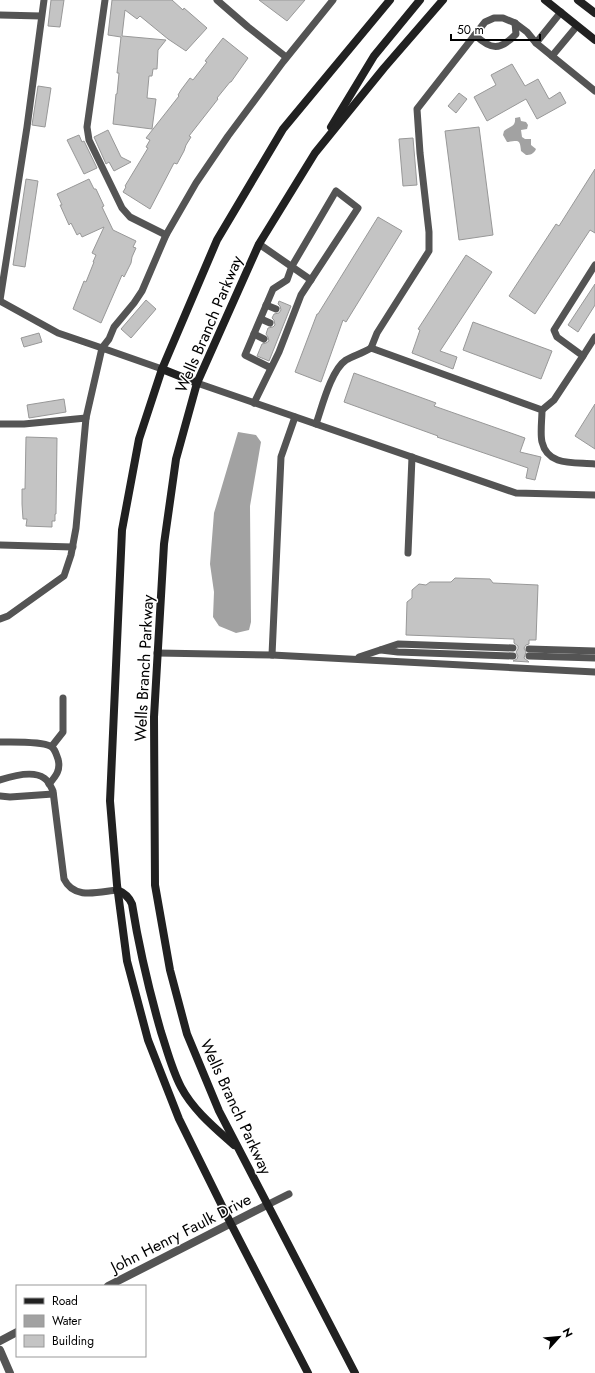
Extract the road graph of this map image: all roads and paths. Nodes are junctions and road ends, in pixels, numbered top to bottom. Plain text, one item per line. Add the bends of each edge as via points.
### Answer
1 (44, 0) edge
2 (105, 0) edge
3 (217, 0) edge
4 (333, 0) edge
5 (390, 0) edge
6 (420, 0) edge
7 (443, 0) edge
8 (546, 0) edge
9 (578, 0) edge
10 (561, 12) junction
11 (595, 14) edge
12 (0, 15) edge
13 (41, 16) junction
14 (515, 23) junction
15 (577, 26) junction
16 (475, 35) junction
17 (595, 40) edge
18 (536, 43) junction
19 (552, 56) junction
20 (286, 57) junction
21 (595, 91) edge
22 (315, 153) junction
23 (166, 235) junction
24 (259, 244) junction
25 (595, 265) edge
26 (292, 266) junction
27 (312, 280) junction
28 (0, 300) edge
29 (266, 305) junction
30 (276, 310) dead end
31 (261, 319) junction
32 (270, 323) dead end
33 (254, 334) junction
34 (595, 337) edge
35 (264, 338) dead end
36 (102, 348) junction
37 (371, 348) junction
38 (583, 356) junction
39 (271, 368) junction
40 (162, 370) junction
41 (197, 383) junction
42 (254, 403) junction
43 (542, 410) junction
44 (296, 417) junction
45 (86, 418) junction
46 (0, 424) edge
47 (316, 424) junction
48 (412, 458) junction
49 (595, 464) edge
50 (595, 495) edge
51 (0, 545) edge
52 (73, 547) junction
53 (408, 553) dead end
54 (0, 619) edge
55 (595, 651) edge
56 (513, 652) dead end
57 (157, 653) junction
58 (272, 655) junction
59 (595, 658) edge
60 (355, 659) junction
61 (595, 672) edge
62 (63, 698) dead end
63 (0, 742) edge
64 (52, 746) junction
65 (0, 780) edge
66 (49, 784) junction
67 (53, 794) junction
68 (0, 796) edge
69 (117, 890) junction
70 (239, 1150) junction
71 (289, 1194) dead end
72 (267, 1205) junction
73 (231, 1224) junction
74 (110, 1285) edge
75 (16, 1333) edge
76 (0, 1341) edge
77 (0, 1350) edge
78 (10, 1373) edge
79 (308, 1373) edge
80 (354, 1373) edge

1 - 13 lane
2 - 23 lane via 87,127 89,140 122,208 130,217
3 - 20 lane
4 - 20 lane
5 - 40 main road, Wells Branch Parkway via 283,128 217,240
6 - 22 main road via 374,56
7 - 22 main road, Wells Branch Parkway
8 - 10 main road
9 - 11 main road
10 - 15 main road
10 - 18 lane
12 - 13 lane
13 - 28 lane via 27,127
14 - 16 lane via 494,18 485,22
14 - 16 lane via 516,34 500,47 486,45
14 - 18 lane
15 - 17 main road
15 - 19 lane
16 - 37 lane via 417,109 429,250
18 - 19 lane
19 - 21 lane
20 - 23 lane via 196,183
22 - 24 main road, Wells Branch Parkway
23 - 36 lane via 142,291 114,327
24 - 26 lane
24 - 41 main road, Wells Branch Parkway
25 - 38 lane via 554,330 557,337
26 - 27 lane
26 - 27 lane via 336,191 358,208
26 - 29 lane via 287,280 273,289
27 - 39 lane via 291,316
28 - 36 lane via 58,333
29 - 30 lane
29 - 31 lane
31 - 32 lane
31 - 33 lane
33 - 35 lane
33 - 39 lane via 246,355
34 - 38 lane
36 - 40 lane
36 - 45 lane
37 - 43 lane
37 - 47 lane via 346,360 334,374
38 - 43 lane via 554,400
39 - 42 lane
40 - 41 main road
40 - 69 main road, Wells Branch Parkway via 139,439 122,530 110,802
41 - 42 lane
41 - 57 main road, Wells Branch Parkway via 176,459 164,544
42 - 44 lane
43 - 49 lane via 542,442 549,456 558,462
44 - 47 lane
44 - 58 lane via 280,457
45 - 46 lane
45 - 52 lane
47 - 48 lane
48 - 50 lane via 516,493
48 - 53 lane
51 - 52 lane
52 - 54 lane via 64,576
55 - 59 lane via 529,652
56 - 60 lane via 379,650
57 - 58 lane
57 - 70 main road, Wells Branch Parkway via 154,717 154,885 170,970 187,1034 219,1111
58 - 60 lane
60 - 61 lane
62 - 64 lane via 63,732
63 - 64 lane
64 - 66 lane via 59,764 57,774
65 - 66 lane via 36,774 44,777
66 - 67 lane
67 - 68 lane
67 - 69 lane via 66,884 76,892
69 - 70 main road via 124,893 132,904 150,993 168,1054 182,1088 199,1111
69 - 73 main road, Wells Branch Parkway via 127,961 148,1040 179,1119
70 - 72 main road, Wells Branch Parkway
71 - 72 lane
72 - 73 street, John Henry Faulk Drive
72 - 80 main road, Wells Branch Parkway
73 - 74 street, John Henry Faulk Drive
73 - 79 main road, Wells Branch Parkway
75 - 76 street
77 - 78 street

